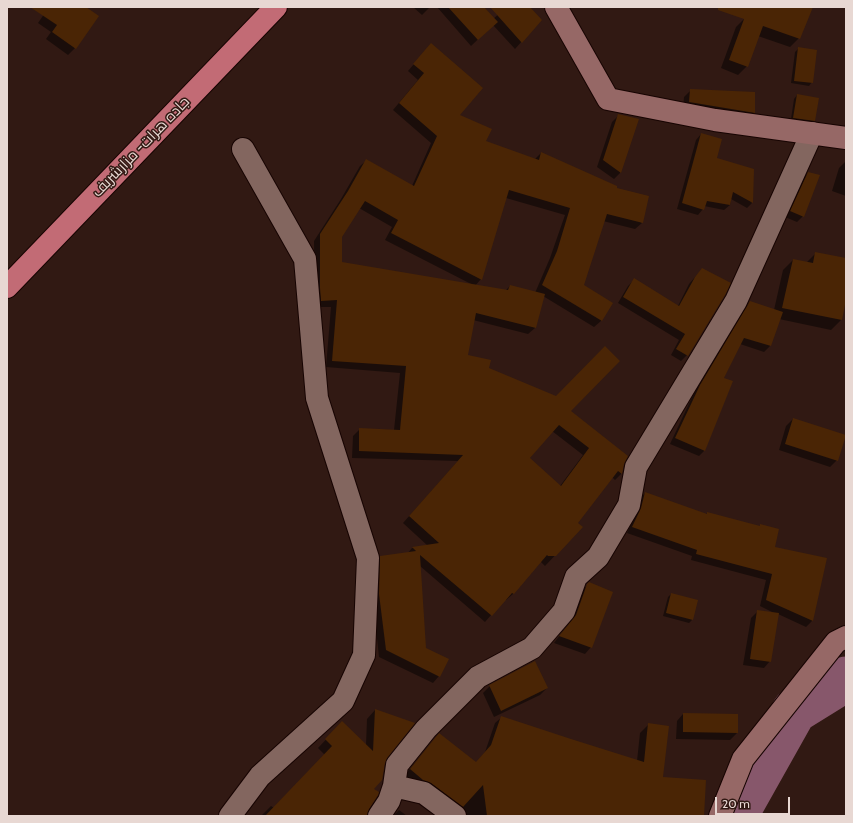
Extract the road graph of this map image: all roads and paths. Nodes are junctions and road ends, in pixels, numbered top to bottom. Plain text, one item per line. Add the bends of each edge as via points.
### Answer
1 (276, 7) edge
2 (556, 7) edge
3 (812, 134) junction
4 (846, 138) edge
5 (243, 149) dead end
6 (7, 287) edge
7 (846, 637) edge
8 (394, 786) junction
9 (230, 816) edge
10 (379, 816) edge
11 (456, 816) edge
12 (720, 816) edge

1 - 6 highway, جاده هرات- مزارشریف
2 - 3 street via 608,99 715,120
3 - 4 street
3 - 8 street via 736,302 636,467 629,505 598,557 576,577 564,611 532,648 478,677 426,730 397,765
5 - 9 street via 305,259 317,398 368,558 364,655 343,701 260,776
7 - 12 street via 836,642 743,759
8 - 10 street via 389,801
8 - 11 street via 424,793

